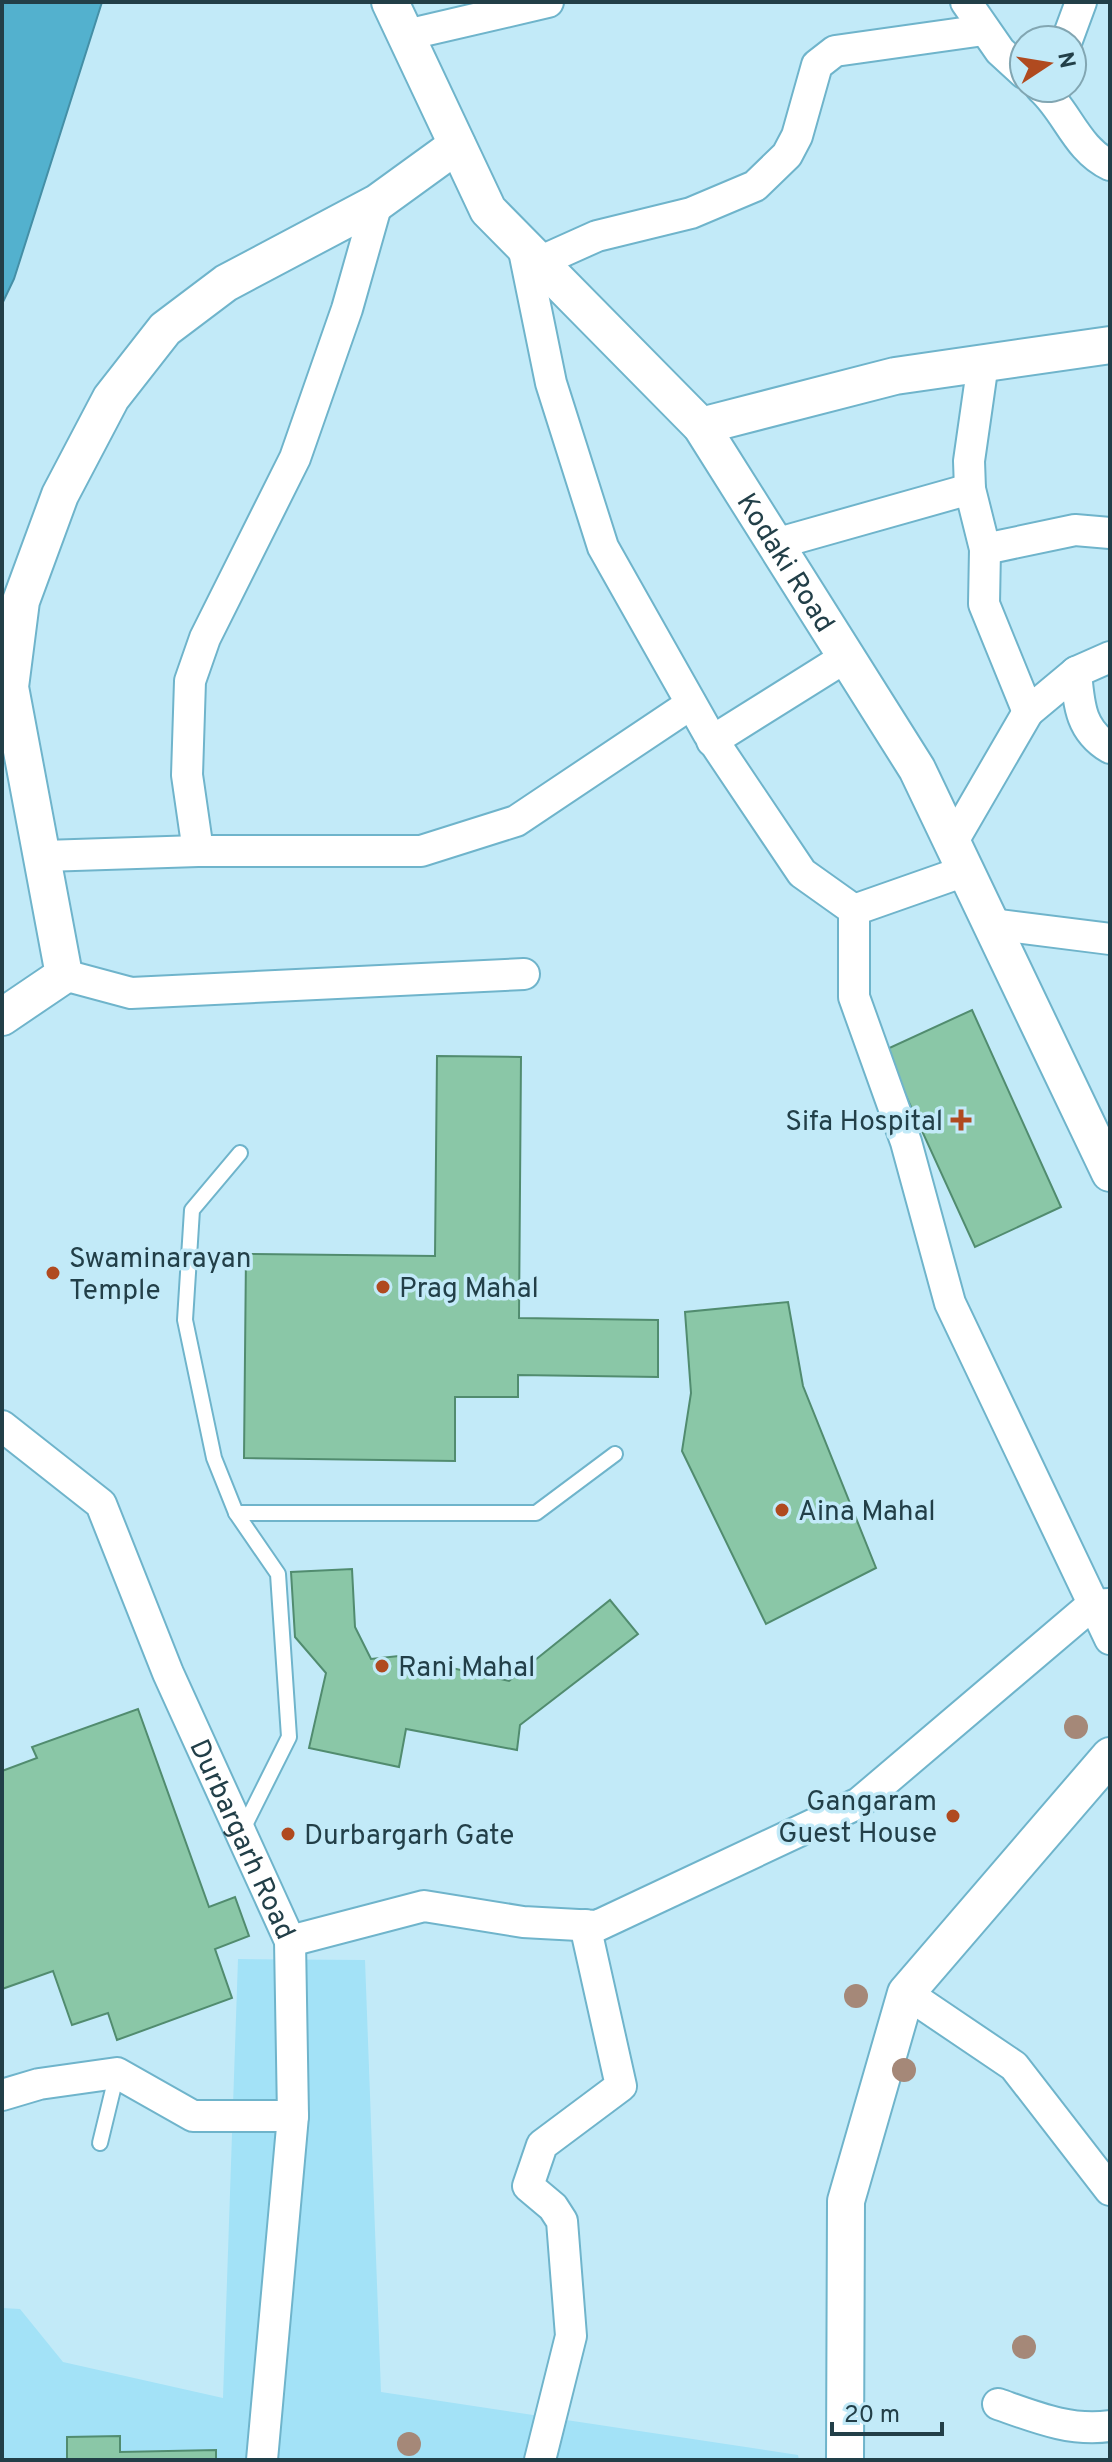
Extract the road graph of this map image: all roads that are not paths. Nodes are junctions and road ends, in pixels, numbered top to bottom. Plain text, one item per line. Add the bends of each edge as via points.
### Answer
1 (390, 2) edge
2 (548, 2) edge
3 (966, 2) edge
4 (1081, 2) edge
5 (1073, 24) edge
6 (984, 30) junction
7 (406, 35) junction
8 (1008, 56) edge
9 (1057, 104) edge
10 (457, 145) junction
11 (1109, 166) edge
12 (377, 203) junction
13 (531, 254) junction
14 (1110, 345) edge
15 (983, 363) junction
16 (701, 426) junction
17 (970, 489) junction
18 (1110, 533) edge
19 (775, 544) junction
20 (985, 549) junction
21 (846, 657) junction
22 (1110, 657) edge
23 (1076, 672) junction
24 (691, 704) junction
25 (1028, 712) junction
26 (712, 741) junction
27 (1110, 748) edge
28 (198, 851) junction
29 (44, 856) junction
30 (959, 857) junction
31 (854, 910) junction
32 (991, 924) junction
33 (1110, 939) edge
34 (524, 974) dead end
35 (64, 975) junction
36 (2, 1017) edge
37 (240, 1153) dead end
38 (1110, 1173) edge
39 (2, 1426) edge
40 (615, 1454) dead end
41 (236, 1513) junction
42 (1101, 1604) edge
43 (1110, 1639) edge
44 (1110, 1756) edge
45 (241, 1834) junction
46 (585, 1925) junction
47 (290, 1941) junction
48 (906, 1993) junction
49 (117, 2073) junction
50 (2, 2095) edge
51 (293, 2116) junction
52 (100, 2143) dead end
53 (1110, 2190) edge
54 (998, 2404) dead end
55 (1110, 2426) edge
56 (262, 2460) edge
57 (540, 2460) edge
58 (845, 2460) edge

1 - 7 street, Kodaki Road
2 - 7 street
3 - 6 street
4 - 5 street
6 - 8 street
6 - 13 street via 835,51 817,65 787,155 755,186 691,213
7 - 10 street, Kodaki Road
9 - 11 street via 1081,141
10 - 12 street
10 - 13 street, Kodaki Road via 488,210
12 - 28 street via 295,458 205,638 190,681 187,775
12 - 29 street via 226,283 165,329 111,398 60,495 21,601 10,687
13 - 16 street, Kodaki Road
13 - 24 street via 551,383 603,547
14 - 15 street
15 - 16 street via 895,376
15 - 17 street
16 - 19 street, Kodaki Road
17 - 19 street
17 - 20 street
18 - 20 street via 1075,530
19 - 21 street, Kodaki Road
20 - 25 street via 984,604
21 - 26 street
21 - 30 street, Kodaki Road via 917,769
22 - 23 street
23 - 25 street
23 - 27 street via 1089,731
24 - 26 street
24 - 28 street via 516,821 421,851
25 - 30 street
26 - 31 street via 802,873
28 - 29 street
29 - 35 street
30 - 31 street
30 - 32 street, Kodaki Road
31 - 42 street via 854,997 906,1142 950,1303
32 - 33 street
32 - 38 street, Kodaki Road
34 - 35 street via 131,993
35 - 36 street
37 - 41 lane via 192,1210 185,1320 214,1458
39 - 45 street, Durbargarh Road via 101,1504 168,1673
40 - 41 lane via 536,1513
41 - 45 lane via 278,1574 289,1737
42 - 43 street
42 - 46 street via 859,1803 597,1926
44 - 48 street
45 - 47 street, Durbargarh Road
46 - 47 street via 523,1922 424,1906
46 - 57 street via 621,2086 542,2145 528,2186 562,2221 571,2336
47 - 51 street, Durbargarh Road
48 - 53 street via 1014,2066
48 - 58 street via 846,2201
49 - 50 street
49 - 51 street via 193,2116
49 - 52 lane
51 - 56 street, Durbargarh Road
54 - 55 street via 1060,2424

